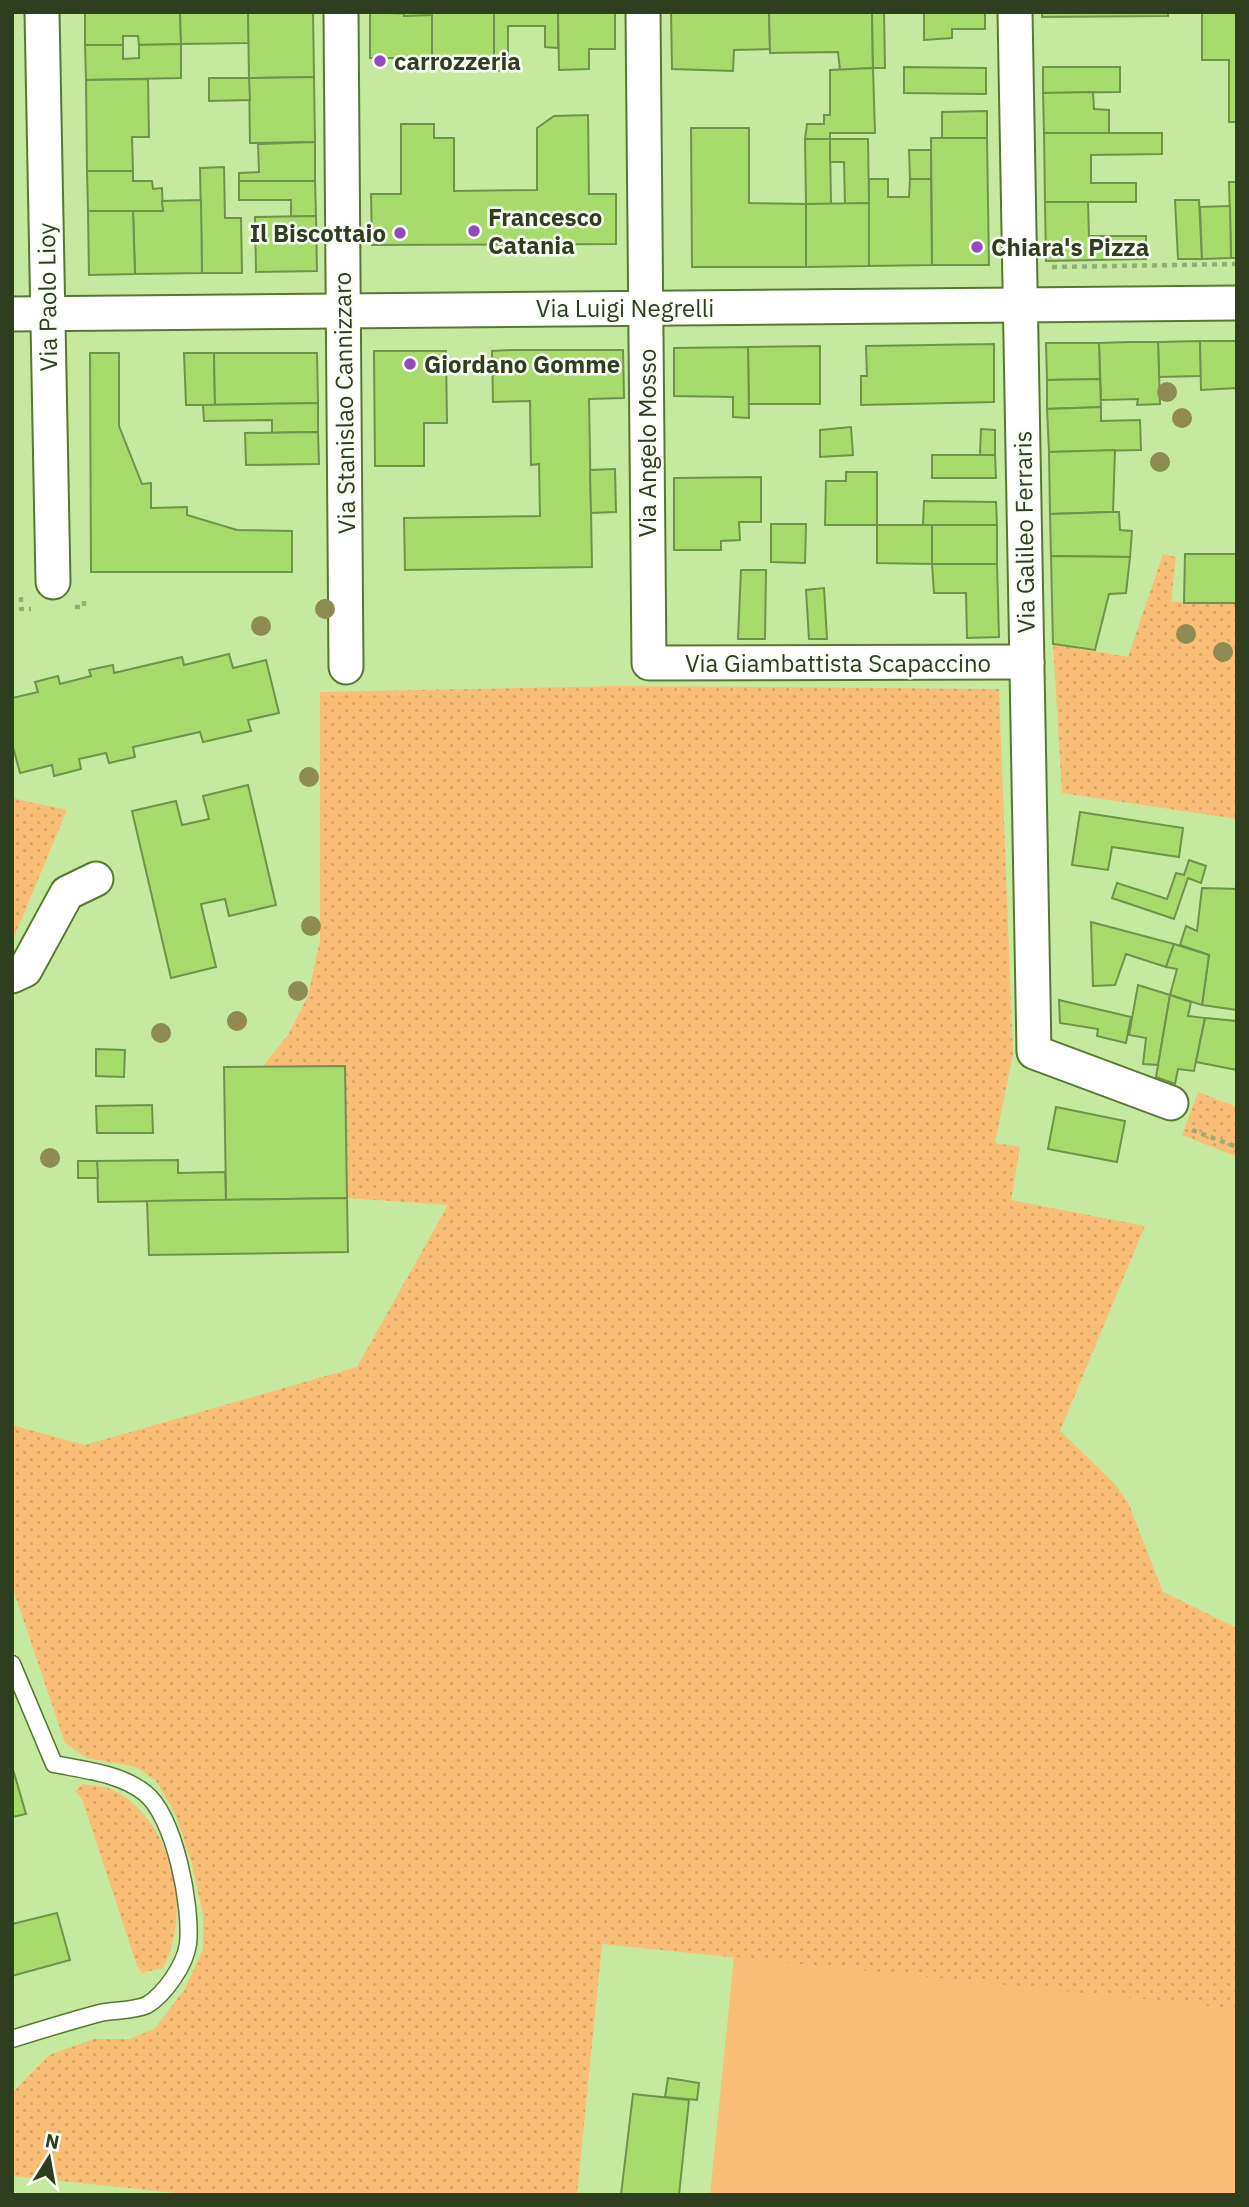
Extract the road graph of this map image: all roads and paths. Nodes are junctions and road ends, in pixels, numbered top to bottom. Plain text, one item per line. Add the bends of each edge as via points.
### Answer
1 (42, 12) edge
2 (341, 12) edge
3 (643, 12) edge
4 (1015, 12) edge
5 (1237, 264) edge
6 (1044, 268) dead end
7 (1237, 303) edge
8 (1019, 304) junction
9 (646, 308) junction
10 (342, 311) junction
11 (47, 313) junction
12 (12, 314) edge
13 (84, 593) dead end
14 (62, 595) joint
15 (21, 596) dead end
16 (34, 608) dead end
17 (1027, 662) junction
18 (649, 663) joint
19 (346, 667) dead end
20 (96, 879) dead end
21 (12, 976) edge
22 (1177, 1114) joint
23 (1237, 1147) edge
24 (12, 1664) edge
25 (12, 2039) edge

1 - 11 street, Via Paolo Lioy
2 - 10 street, Via Stanislao Cannizzaro
3 - 9 street, Via Angelo Mosso
4 - 8 street, Via Galileo Ferraris
5 - 6 path
7 - 8 street, Via Luigi Negrelli
8 - 9 street, Via Luigi Negrelli
8 - 17 street, Via Galileo Ferraris
9 - 10 street, Via Luigi Negrelli
9 - 18 street, Via Angelo Mosso
10 - 11 street, Via Luigi Negrelli
10 - 19 street, Via Stanislao Cannizzaro
11 - 12 street, Via Luigi Negrelli
11 - 14 street, Via Paolo Lioy
13 - 14 path via 84,607
15 - 16 path via 21,609
17 - 18 street, Via Giambattista Scapaccino
17 - 22 street, Via Galileo Ferraris via 1034,1052
20 - 21 street via 67,894 25,970
22 - 23 path
24 - 25 lane via 54,1763 126,1781 147,1794 164,1820 188,1910 188,1946 173,1978 146,2005

